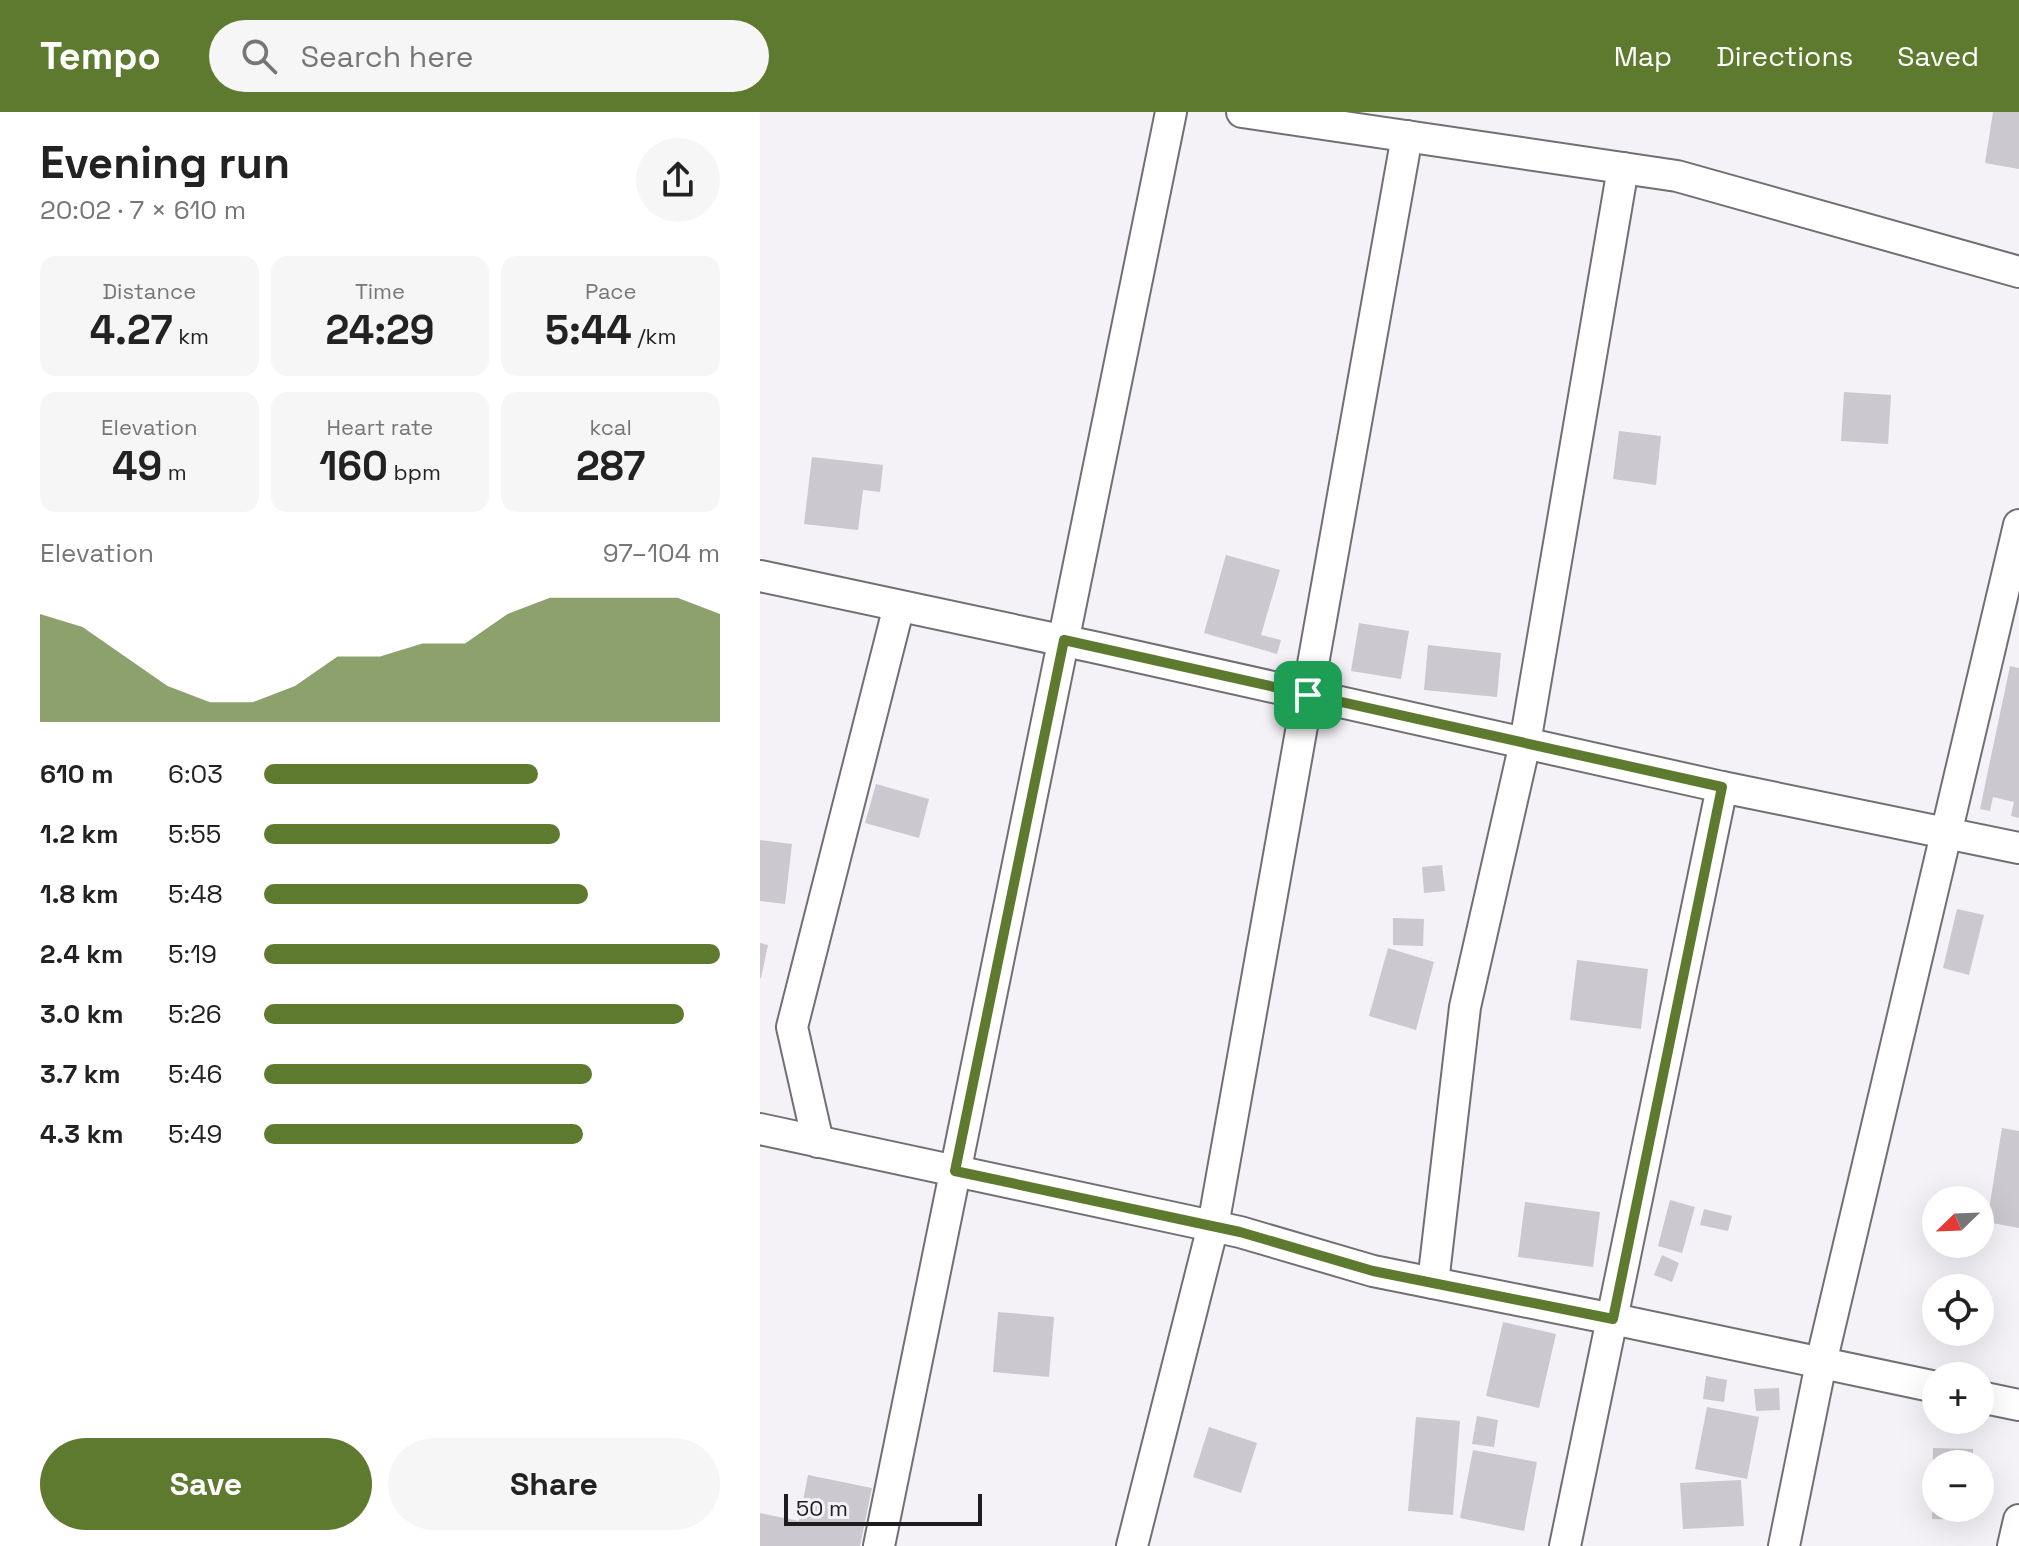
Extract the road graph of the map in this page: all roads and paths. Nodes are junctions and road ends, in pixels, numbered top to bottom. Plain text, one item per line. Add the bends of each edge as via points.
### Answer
1 (1171, 112) edge
2 (1242, 112) edge
3 (1407, 136) junction
4 (1623, 168) junction
5 (2019, 272) edge
6 (2019, 525) edge
7 (760, 576) edge
8 (899, 606) junction
9 (1064, 640) junction
10 (1308, 695) junction
11 (1525, 743) junction
12 (1722, 787) junction
13 (1946, 833) junction
14 (2019, 848) edge
15 (760, 1129) edge
16 (818, 1142) junction
17 (955, 1171) junction
18 (1213, 1226) junction
19 (1433, 1283) junction
20 (1613, 1319) junction
21 (1821, 1363) junction
22 (1922, 1384) edge
23 (1994, 1400) edge
24 (2019, 1405) edge
25 (2019, 1520) edge
26 (879, 1546) edge
27 (1132, 1546) edge
28 (1565, 1546) edge
29 (1784, 1546) edge
30 (2013, 1546) edge

1 - 9 street
2 - 3 street
3 - 4 street
3 - 10 street
4 - 5 street via 1677,176
4 - 11 street
6 - 13 street
7 - 8 street
8 - 9 street
8 - 16 street via 792,1027
9 - 10 street
9 - 17 street
10 - 11 street
10 - 18 street
11 - 12 street
11 - 19 street via 1465,1007
12 - 13 street
12 - 20 street
13 - 14 street
13 - 21 street
15 - 16 street
16 - 17 street
17 - 18 street
17 - 26 street
18 - 19 street
18 - 27 street
19 - 20 street
20 - 21 street
20 - 28 street
21 - 22 street
21 - 29 street
23 - 24 street
25 - 30 street

